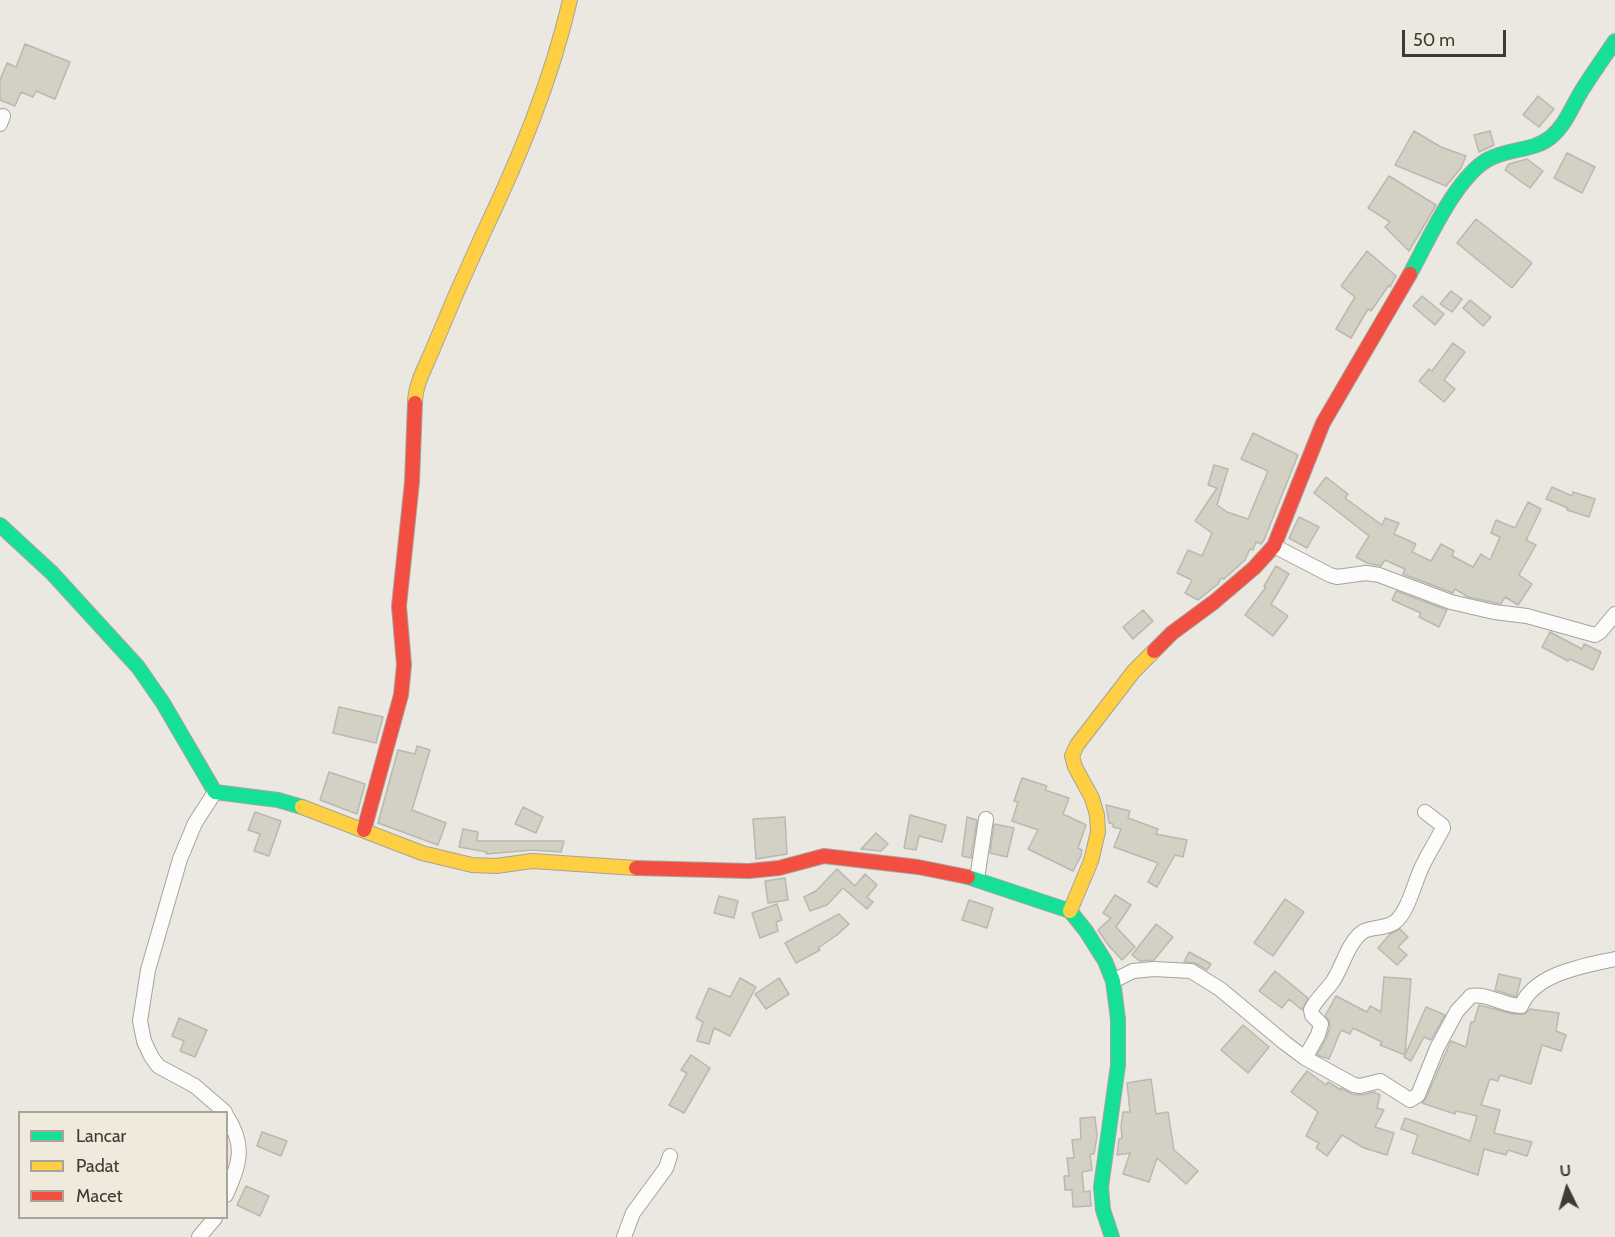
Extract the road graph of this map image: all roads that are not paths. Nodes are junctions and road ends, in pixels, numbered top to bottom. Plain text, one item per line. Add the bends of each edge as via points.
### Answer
1 (570, 0) edge
2 (1615, 41) edge
3 (0, 525) edge
4 (1274, 546) junction
5 (1615, 614) edge
6 (215, 792) junction
7 (1425, 812) dead end
8 (986, 819) dead end
9 (364, 830) junction
10 (977, 879) junction
11 (1070, 911) junction
12 (1615, 959) edge
13 (1113, 981) junction
14 (1305, 1058) junction
15 (223, 1111) edge
16 (228, 1117) edge
17 (670, 1156) dead end
18 (228, 1190) edge
19 (214, 1219) edge
20 (199, 1237) edge
21 (624, 1237) edge
22 (1112, 1237) edge

1 - 9 street via 533,122 453,298 417,390 399,606 403,681
2 - 4 street via 1552,136 1487,160 1457,190 1323,423
3 - 6 street via 52,573 138,667
4 - 5 street via 1337,577 1379,575 1451,602 1527,616 1595,635
4 - 11 street via 1254,568 1173,633 1134,671 1077,745 1072,756 1092,798 1098,832 1091,861
6 - 9 street via 278,800
6 - 15 street via 195,823 173,880 148,970 140,1021 144,1041 158,1066 195,1086
7 - 14 street via 1443,828 1419,872 1404,912 1395,922 1361,933 1348,950 1331,984 1311,1010 1321,1030
8 - 10 street
9 - 10 street via 422,853 472,865 532,861 614,868 749,871 824,856 918,867
10 - 11 street
11 - 13 street via 1096,946
12 - 14 street via 1568,971 1536,986 1521,1006 1471,996 1457,1011 1413,1099 1380,1081 1354,1085
13 - 14 street via 1133,971 1191,971 1220,989
13 - 22 street via 1118,1065 1101,1187
16 - 18 street via 240,1147
17 - 21 street via 633,1213
19 - 20 street

